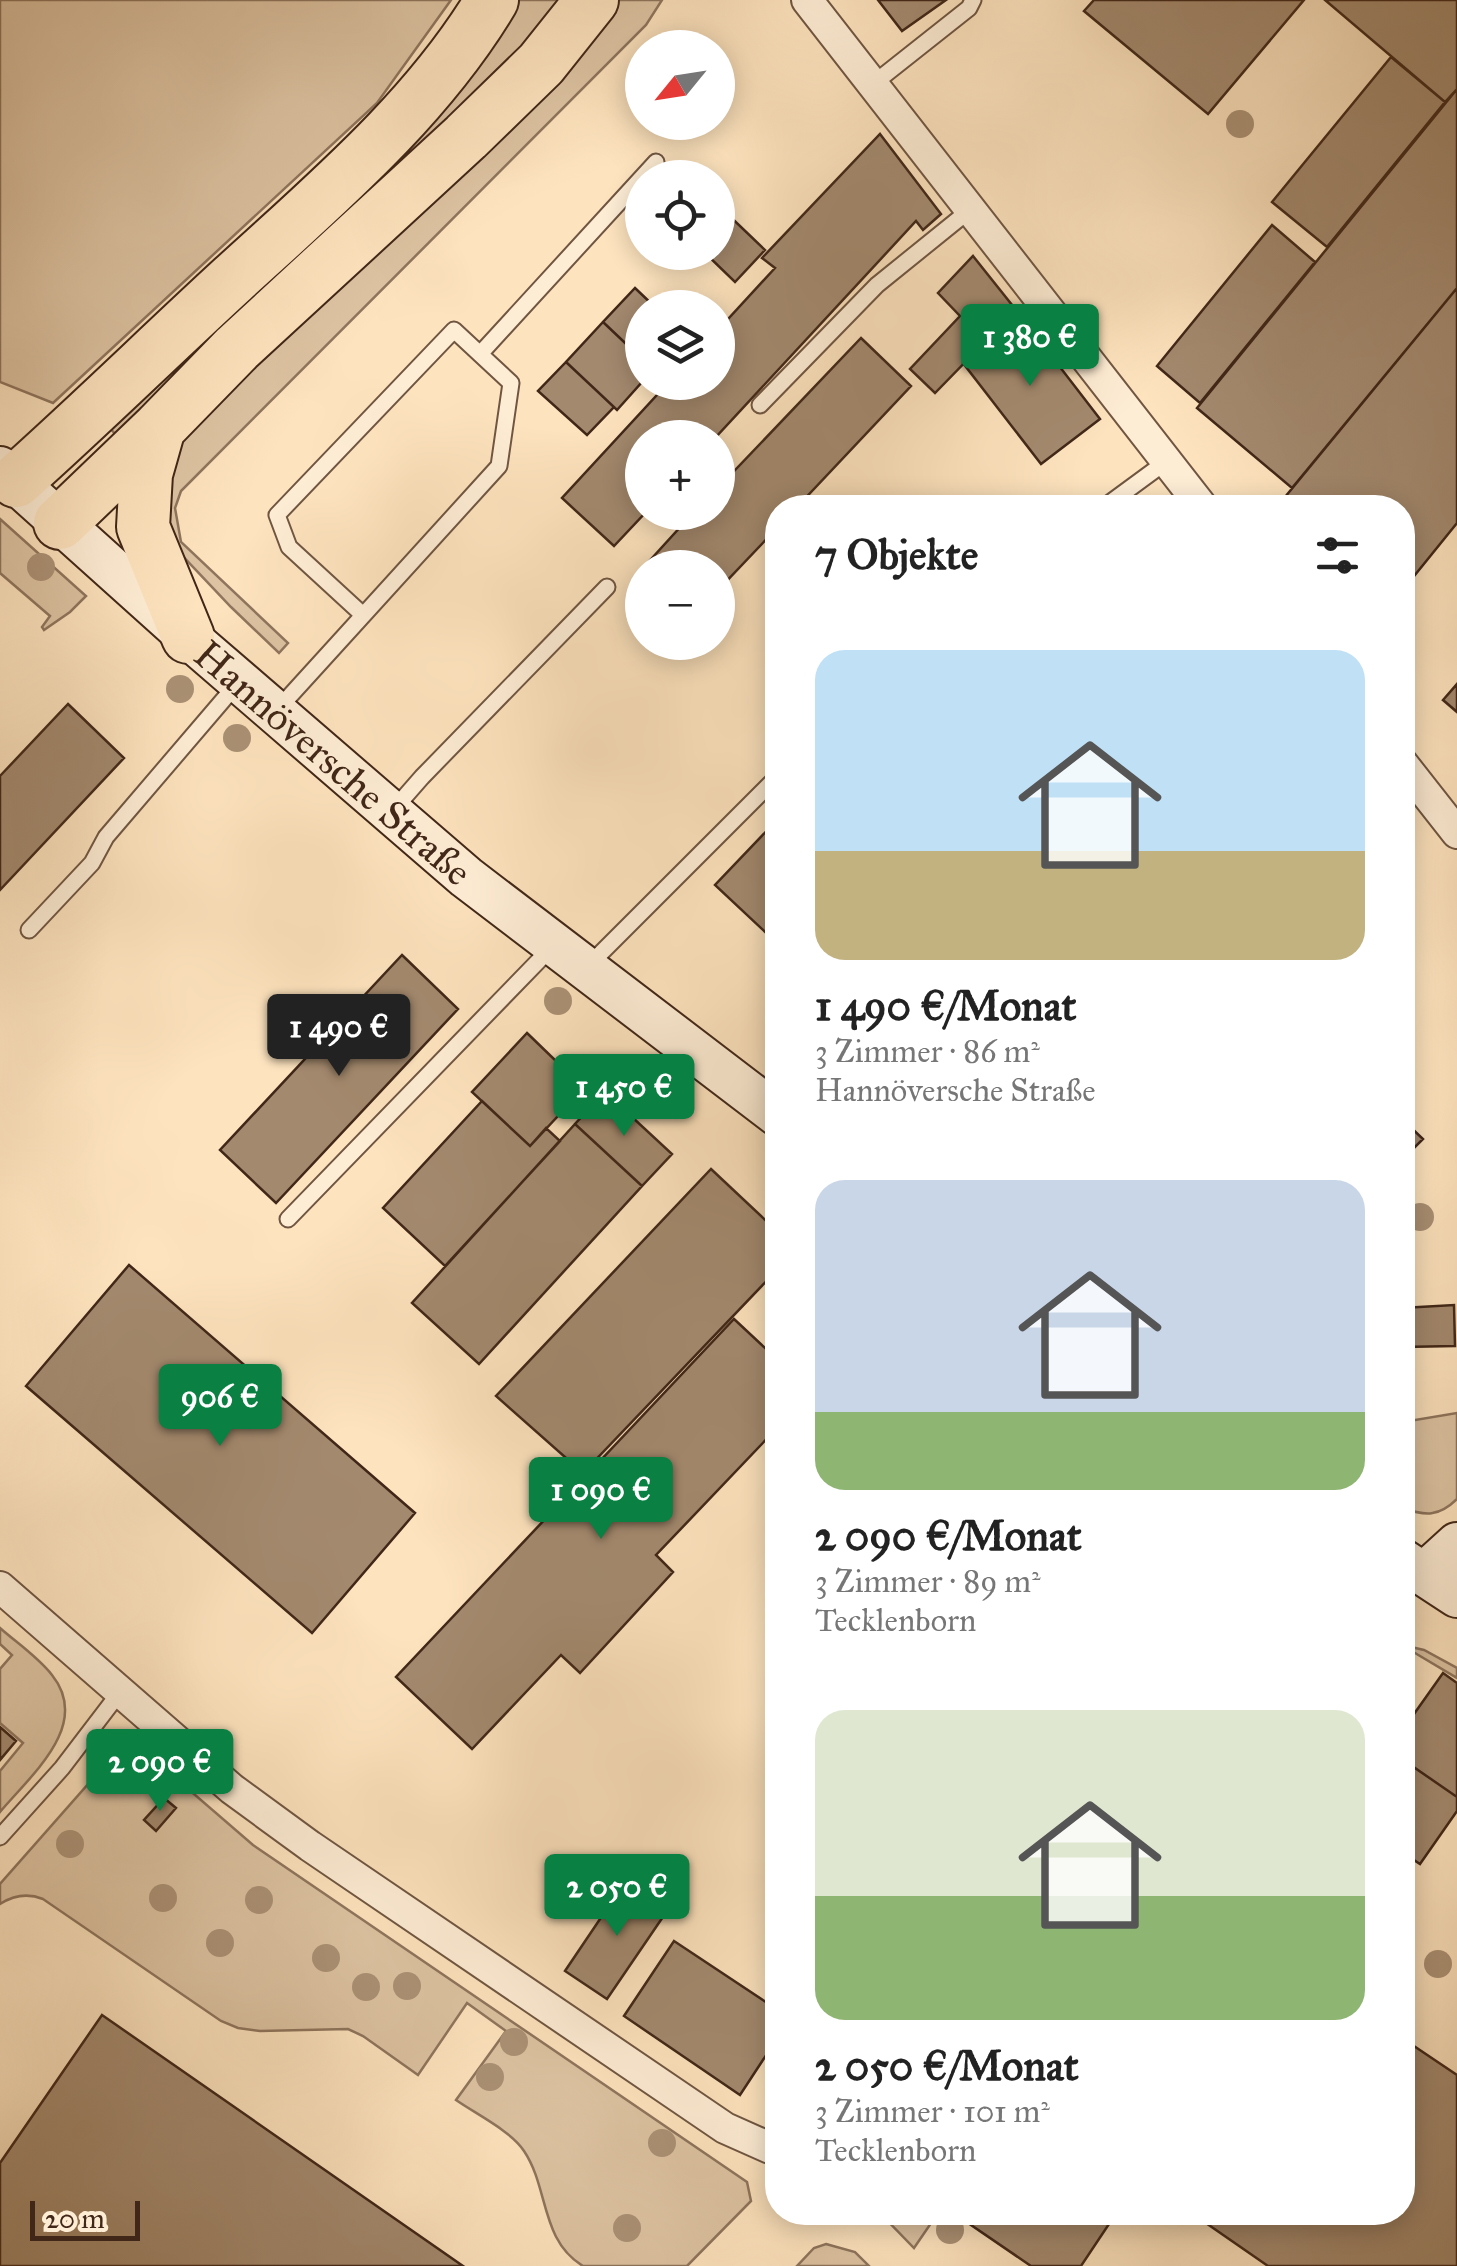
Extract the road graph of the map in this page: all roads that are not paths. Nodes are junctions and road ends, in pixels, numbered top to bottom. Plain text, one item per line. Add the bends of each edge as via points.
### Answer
1 (492, 0) edge
2 (592, 0) edge
3 (807, 0) edge
4 (973, 0) edge
5 (873, 84) junction
6 (625, 196) edge
7 (971, 209) junction
8 (480, 354) junction
9 (760, 406) dead end
10 (159, 428) junction
11 (1167, 461) junction
12 (8, 475) edge
13 (1121, 495) edge
14 (1193, 495) edge
15 (60, 523) junction
16 (606, 587) dead end
17 (364, 615) junction
18 (188, 637) junction
19 (239, 682) junction
20 (275, 712) junction
21 (1415, 780) edge
22 (765, 787) edge
23 (391, 812) junction
24 (1457, 833) edge
25 (29, 930) dead end
26 (570, 956) junction
27 (765, 1105) edge
28 (288, 1219) dead end
29 (1457, 1544) edge
30 (1422, 1581) edge
31 (0, 1588) edge
32 (120, 1692) junction
33 (0, 1837) edge
34 (765, 2146) edge

1 - 12 highway via 420,98 358,164
2 - 10 highway via 541,64
3 - 5 street
4 - 5 lane
5 - 7 street
6 - 8 lane
7 - 9 lane via 877,285
7 - 11 street
8 - 17 lane via 511,382 499,466
8 - 17 lane via 454,330 278,516 288,547
10 - 15 highway
10 - 18 highway via 146,474 143,526
11 - 13 lane
11 - 14 street
12 - 15 main road, Hannöversche Straße
15 - 18 main road, Hannöversche Straße
16 - 23 lane
17 - 20 lane
18 - 19 main road, Hannöversche Straße
19 - 20 main road, Hannöversche Straße
19 - 25 lane
20 - 23 main road, Hannöversche Straße
21 - 24 street
22 - 26 lane
23 - 26 main road, Hannöversche Straße
26 - 27 main road, Hannöversche Straße
26 - 28 lane
29 - 30 main road
31 - 32 street
32 - 33 lane
32 - 34 street via 310,1846 725,2128

